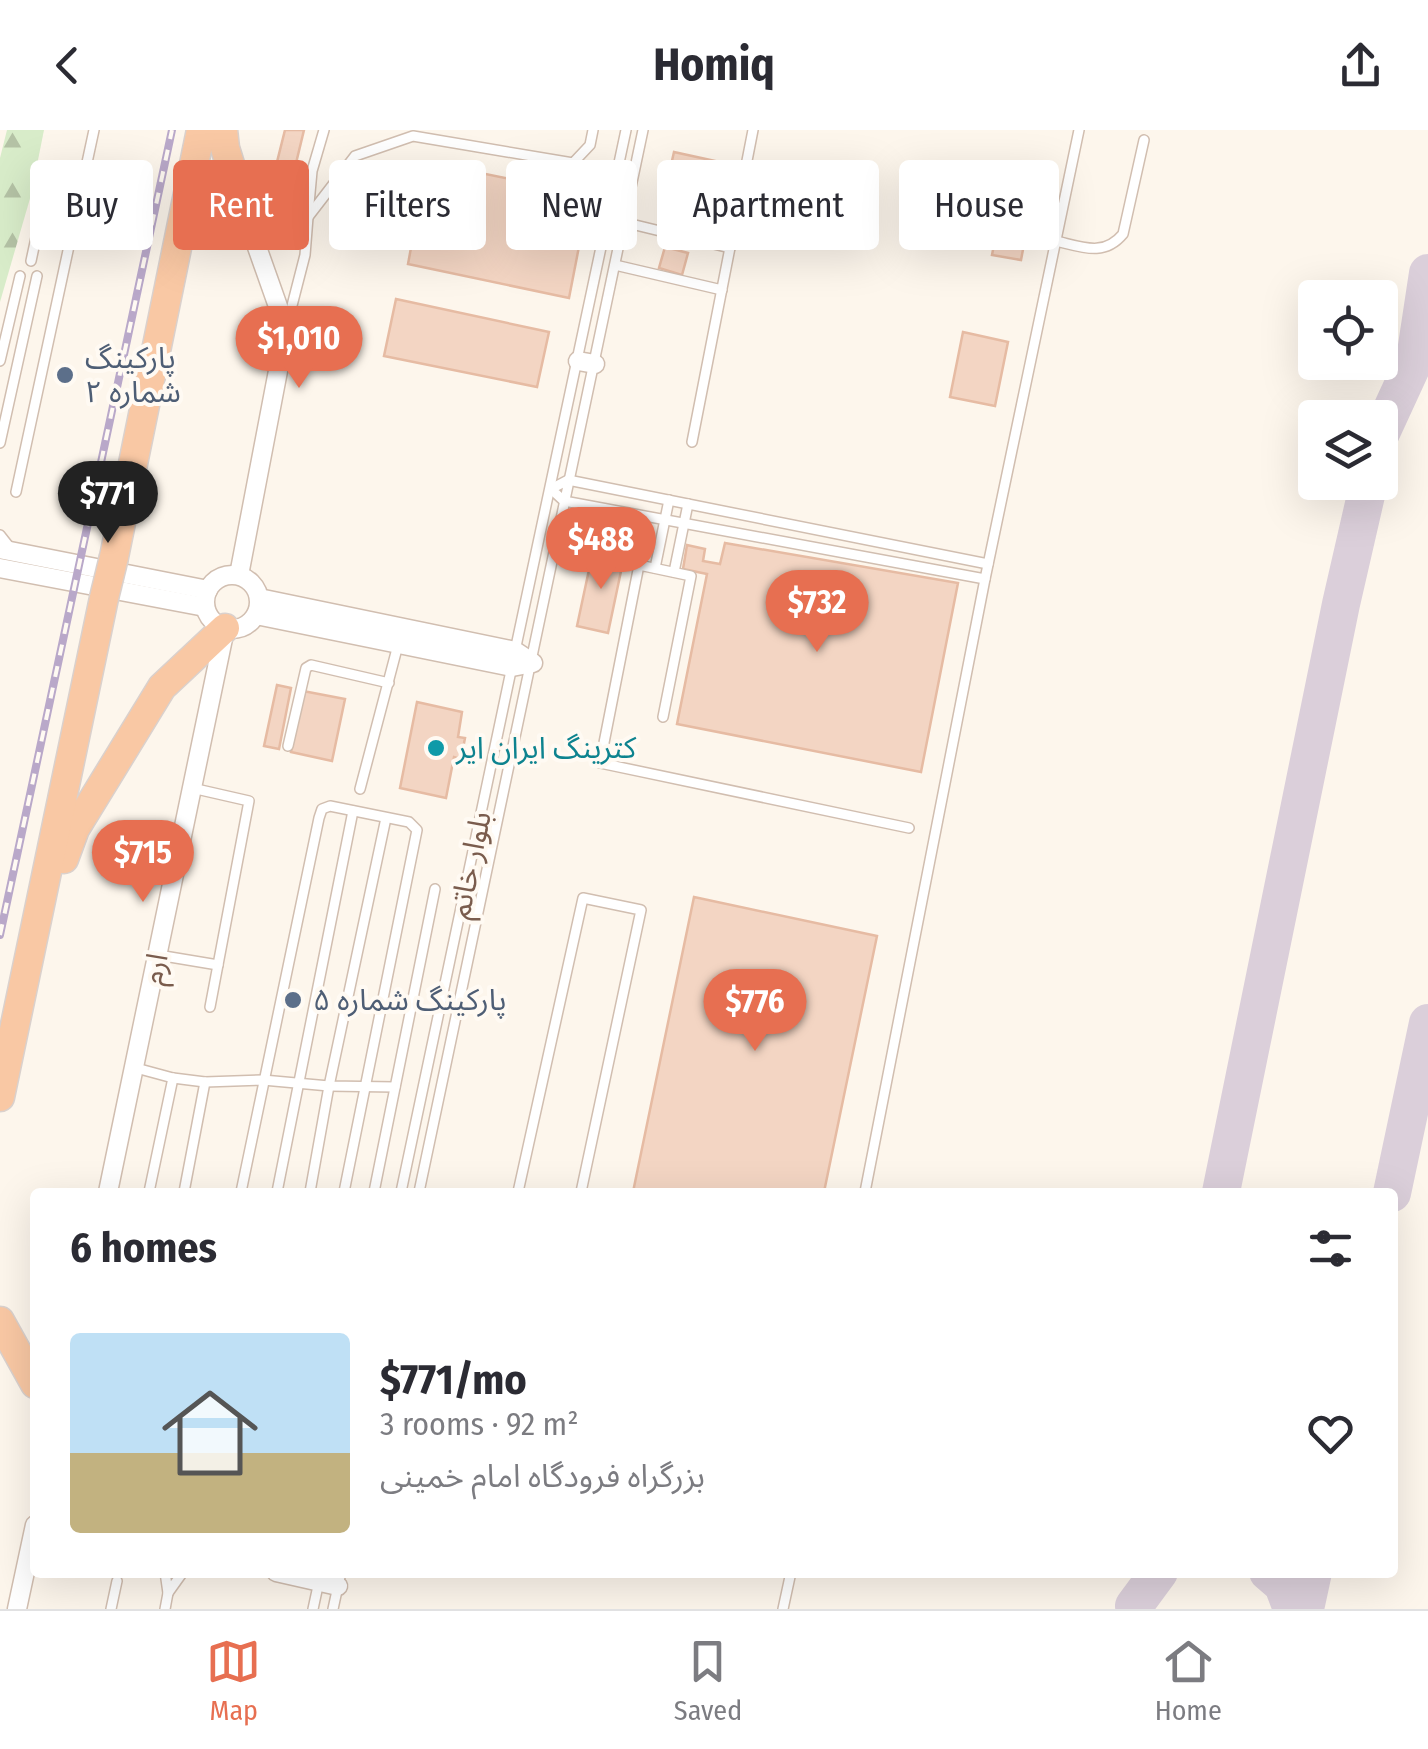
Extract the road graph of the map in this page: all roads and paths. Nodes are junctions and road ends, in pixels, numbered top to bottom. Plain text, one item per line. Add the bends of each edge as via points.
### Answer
1 (94, 130) edge
2 (201, 130) edge
3 (224, 130) edge
4 (324, 130) edge
5 (593, 130) edge
6 (626, 130) edge
7 (643, 130) edge
8 (753, 130) edge
9 (1079, 130) edge
10 (1144, 140) dead end
11 (88, 160) edge
12 (230, 160) edge
13 (620, 160) edge
14 (636, 160) edge
15 (747, 160) edge
16 (309, 206) edge
17 (309, 217) edge
18 (1059, 227) edge
19 (1059, 242) edge
20 (34, 250) edge
21 (69, 250) edge
22 (258, 250) edge
23 (305, 250) edge
24 (602, 250) edge
25 (618, 250) edge
26 (730, 250) edge
27 (1054, 250) edge
28 (31, 262) dead end
29 (615, 265) junction
30 (20, 276) dead end
31 (37, 276) dead end
32 (722, 290) junction
33 (286, 329) junction
34 (0, 361) edge
35 (587, 363) junction
36 (692, 442) dead end
37 (0, 443) edge
38 (568, 480) junction
39 (551, 489) junction
40 (16, 492) dead end
41 (669, 500) junction
42 (564, 501) junction
43 (688, 504) junction
44 (664, 518) junction
45 (685, 522) junction
46 (0, 536) edge
47 (6, 550) edge
48 (988, 564) junction
49 (0, 568) edge
50 (655, 568) junction
51 (674, 572) junction
52 (239, 576) junction
53 (985, 579) junction
54 (206, 598) junction
55 (257, 606) junction
56 (226, 628) junction
57 (400, 637) junction
58 (513, 659) junction
59 (533, 663) junction
60 (389, 684) junction
61 (663, 716) dead end
62 (288, 746) dead end
63 (192, 788) junction
64 (360, 789) dead end
65 (353, 811) junction
66 (386, 818) junction
67 (909, 828) dead end
68 (436, 889) dead end
69 (158, 955) junction
70 (28, 964) junction
71 (218, 966) junction
72 (210, 1007) dead end
73 (136, 1068) junction
74 (173, 1078) junction
75 (263, 1080) junction
76 (206, 1082) junction
77 (300, 1083) junction
78 (328, 1086) junction
79 (363, 1088) junction
80 (395, 1088) junction
81 (0, 1097) edge
82 (109, 1188) edge
83 (150, 1188) edge
84 (185, 1188) edge
85 (242, 1188) edge
86 (278, 1188) edge
87 (311, 1188) edge
88 (345, 1188) edge
89 (375, 1188) edge
90 (402, 1188) edge
91 (420, 1188) edge
92 (519, 1188) edge
93 (583, 1188) edge
94 (866, 1188) edge
95 (0, 1321) edge
96 (30, 1375) edge
97 (30, 1550) edge
98 (118, 1578) edge
99 (166, 1578) edge
100 (178, 1578) edge
101 (320, 1578) edge
102 (789, 1578) edge
103 (340, 1579) edge
104 (168, 1592) junction
105 (18, 1609) edge
106 (111, 1609) edge
107 (164, 1609) edge
108 (313, 1609) edge
109 (334, 1609) edge
110 (784, 1609) edge

1 - 11 lane
2 - 70 highway, bridge
3 - 12 highway
4 - 16 lane
5 - 17 lane via 590,145 573,163 413,136 355,156
6 - 13 lane
7 - 14 lane
8 - 15 lane
9 - 18 lane
10 - 19 lane via 1123,234 1100,249
20 - 28 lane
21 - 40 lane
22 - 33 street
23 - 33 lane
24 - 35 lane
25 - 29 lane
26 - 32 lane
27 - 48 lane
29 - 32 lane
29 - 35 lane
30 - 34 lane
31 - 37 lane
32 - 36 lane
33 - 52 street
35 - 38 lane, بلوار خاتم
35 - 39 lane, بلوار خاتم
38 - 39 lane
38 - 41 lane
38 - 42 lane, بلوار خاتم
39 - 42 lane
39 - 58 lane, بلوار خاتم
41 - 43 lane
41 - 44 lane
42 - 44 lane
42 - 59 lane, بلوار خاتم
43 - 45 lane
43 - 48 lane
44 - 45 lane
44 - 50 lane
45 - 51 lane
45 - 53 lane
46 - 47 lane
47 - 54 street
48 - 53 lane
49 - 54 street
50 - 51 lane
50 - 67 lane via 639,564 600,762
51 - 61 lane via 691,576
52 - 54 street via 220,577
52 - 55 street via 252,584
53 - 94 lane
54 - 56 street via 212,621
55 - 56 street via 243,627
55 - 57 street
56 - 63 street, ارم
56 - 70 highway via 162,686 75,829
57 - 58 street
57 - 60 lane
58 - 59 street
58 - 90 lane, بلوار خاتم
59 - 91 lane, بلوار خاتم
60 - 62 lane via 306,668
60 - 64 lane
63 - 69 street, ارم
63 - 71 lane via 249,801
65 - 66 lane
65 - 75 lane via 322,809
65 - 77 lane
66 - 78 lane
66 - 79 lane via 417,830
68 - 80 lane
69 - 71 lane
69 - 73 street, ارم
70 - 81 highway
71 - 72 lane
73 - 74 lane
73 - 82 street, ارم
74 - 76 lane
74 - 83 lane
75 - 76 lane
75 - 77 lane
75 - 85 lane
76 - 84 lane
77 - 78 lane
77 - 86 lane
78 - 79 lane
78 - 87 lane
79 - 80 lane
79 - 88 lane
80 - 89 lane
92 - 93 lane via 583,898 641,910
95 - 96 highway
97 - 105 street
98 - 106 lane
99 - 104 lane
100 - 104 lane
101 - 108 lane
102 - 110 lane
103 - 109 lane
104 - 107 lane

